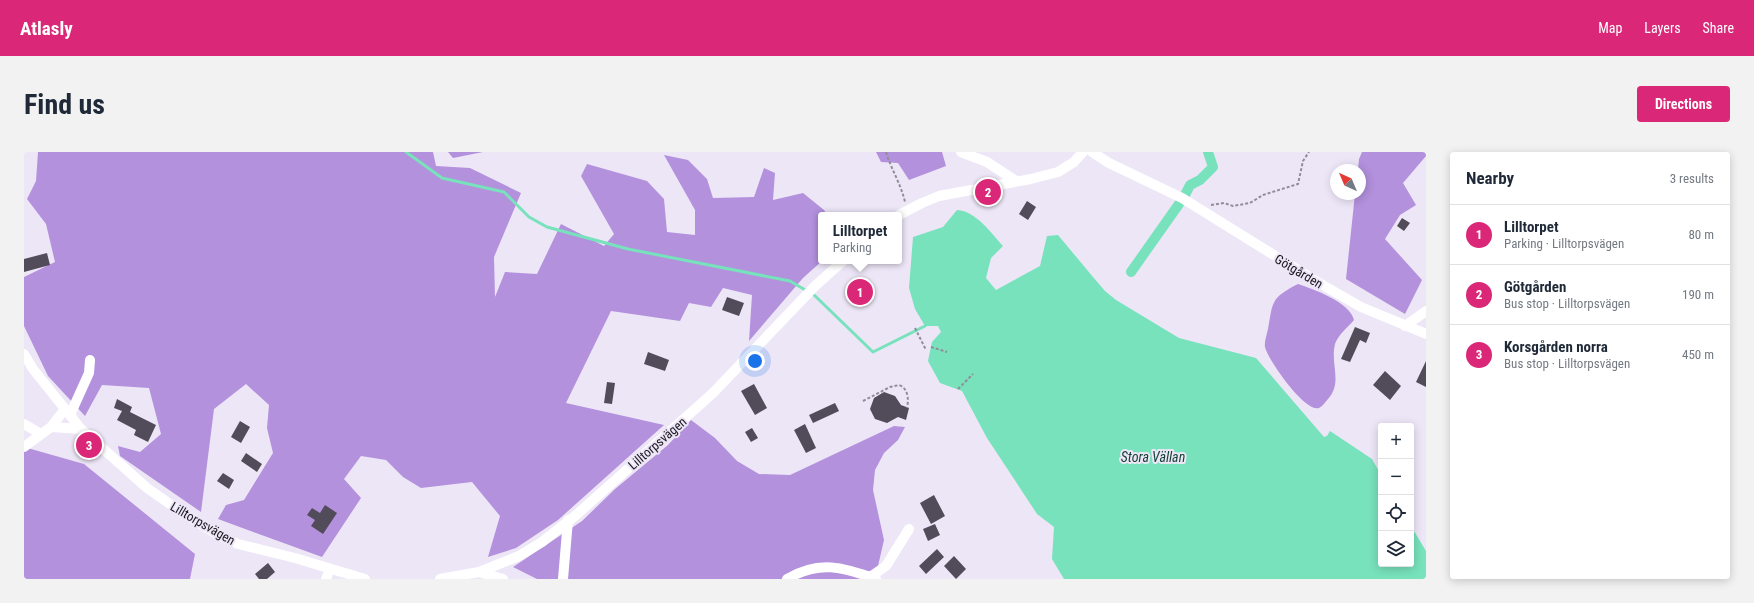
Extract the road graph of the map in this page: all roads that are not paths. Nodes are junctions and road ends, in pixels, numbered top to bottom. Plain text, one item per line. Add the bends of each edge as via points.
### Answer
1 (961, 152) edge
2 (1083, 152) edge
3 (1092, 152) edge
4 (1016, 181) junction
5 (903, 213) edge
6 (840, 264) edge
7 (1426, 311) edge
8 (1405, 326) junction
9 (1426, 334) edge
10 (24, 354) edge
11 (90, 360) dead end
12 (68, 412) junction
13 (24, 424) edge
14 (51, 427) junction
15 (81, 429) junction
16 (41, 434) junction
17 (24, 447) edge
18 (568, 520) junction
19 (909, 529) dead end
20 (480, 572) junction
21 (328, 574) edge
22 (873, 578) edge
23 (365, 579) edge
24 (440, 579) edge
25 (503, 579) edge
26 (563, 579) edge
27 (786, 579) edge

1 - 4 street via 987,162
2 - 4 street via 1074,162 1058,172
3 - 8 street, Götgården via 1108,163 1182,198 1361,307
4 - 5 street via 939,196
6 - 18 street, Lilltorpsvägen via 713,393
7 - 8 street
8 - 9 street, Götgården
10 - 12 street, Lilltorpsvägen
11 - 12 street via 89,373
12 - 14 street
12 - 15 street, Lilltorpsvägen
13 - 16 street
14 - 15 street
14 - 16 street
15 - 21 street, Lilltorpsvägen via 147,488 220,536 249,548 295,558
16 - 17 street
18 - 20 street, Lilltorpsvägen via 529,550
18 - 26 street
19 - 22 street via 886,566
20 - 24 street, Lilltorpsvägen
20 - 25 street
21 - 23 street, Lilltorpsvägen
22 - 27 street via 840,568 821,567 806,569

